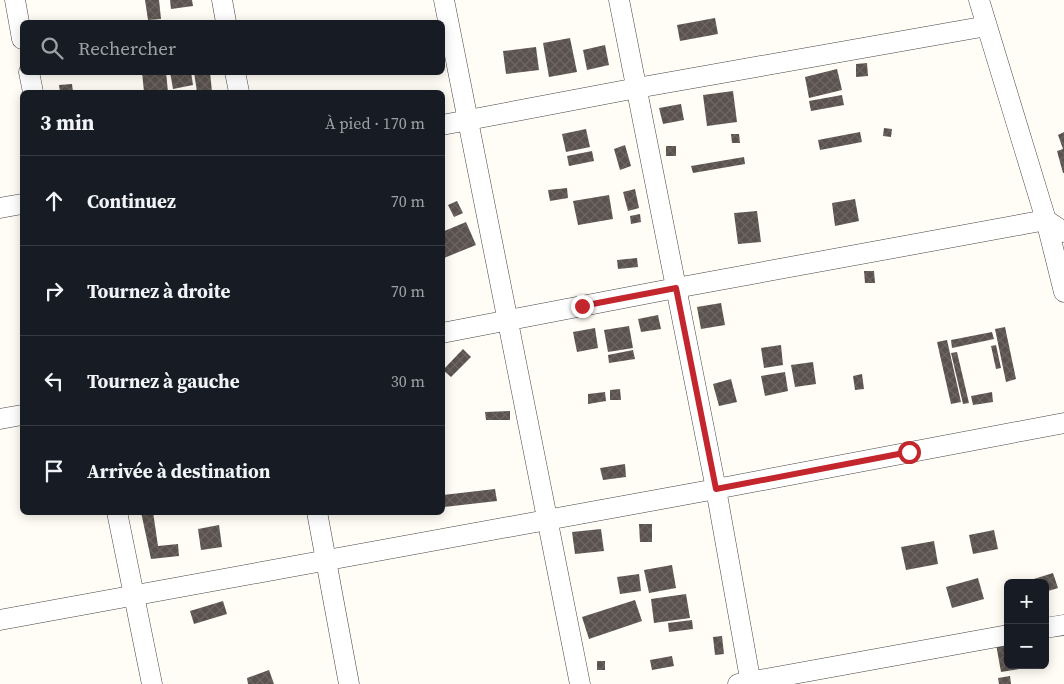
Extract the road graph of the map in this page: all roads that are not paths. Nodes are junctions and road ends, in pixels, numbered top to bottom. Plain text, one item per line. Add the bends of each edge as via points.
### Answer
1 (222, 0) edge
2 (444, 0) edge
3 (619, 0) edge
4 (979, 0) edge
5 (18, 1) edge
6 (20, 20) edge
7 (226, 20) edge
8 (987, 26) junction
9 (30, 75) edge
10 (236, 75) edge
11 (637, 88) junction
12 (33, 90) edge
13 (239, 90) edge
14 (468, 120) junction
15 (445, 124) edge
16 (20, 204) edge
17 (0, 208) edge
18 (1046, 220) junction
19 (1064, 232) edge
20 (676, 288) junction
21 (1064, 292) edge
22 (507, 321) junction
23 (445, 332) edge
24 (20, 415) edge
25 (0, 419) edge
26 (1064, 423) edge
27 (716, 489) junction
28 (119, 515) edge
29 (318, 515) edge
30 (547, 520) junction
31 (326, 560) junction
32 (134, 595) junction
33 (0, 620) edge
34 (1064, 625) edge
35 (1049, 627) edge
36 (1004, 636) edge
37 (747, 683) edge
38 (152, 684) edge
39 (349, 684) edge
40 (580, 684) edge

1 - 7 street
2 - 14 street
3 - 11 street
4 - 8 street
5 - 6 street
8 - 11 street
8 - 18 street
9 - 12 street
10 - 13 street
11 - 14 street
11 - 20 street
14 - 15 street
14 - 22 street
16 - 17 street
18 - 19 street
18 - 20 street
18 - 21 street
20 - 22 street
20 - 27 street
22 - 23 street
22 - 30 street
24 - 25 street
26 - 27 street
27 - 30 street
27 - 37 street
28 - 32 street
29 - 31 street
30 - 31 street
30 - 40 street
31 - 32 street
31 - 39 street
32 - 33 street
32 - 38 street
34 - 35 street
36 - 37 street

